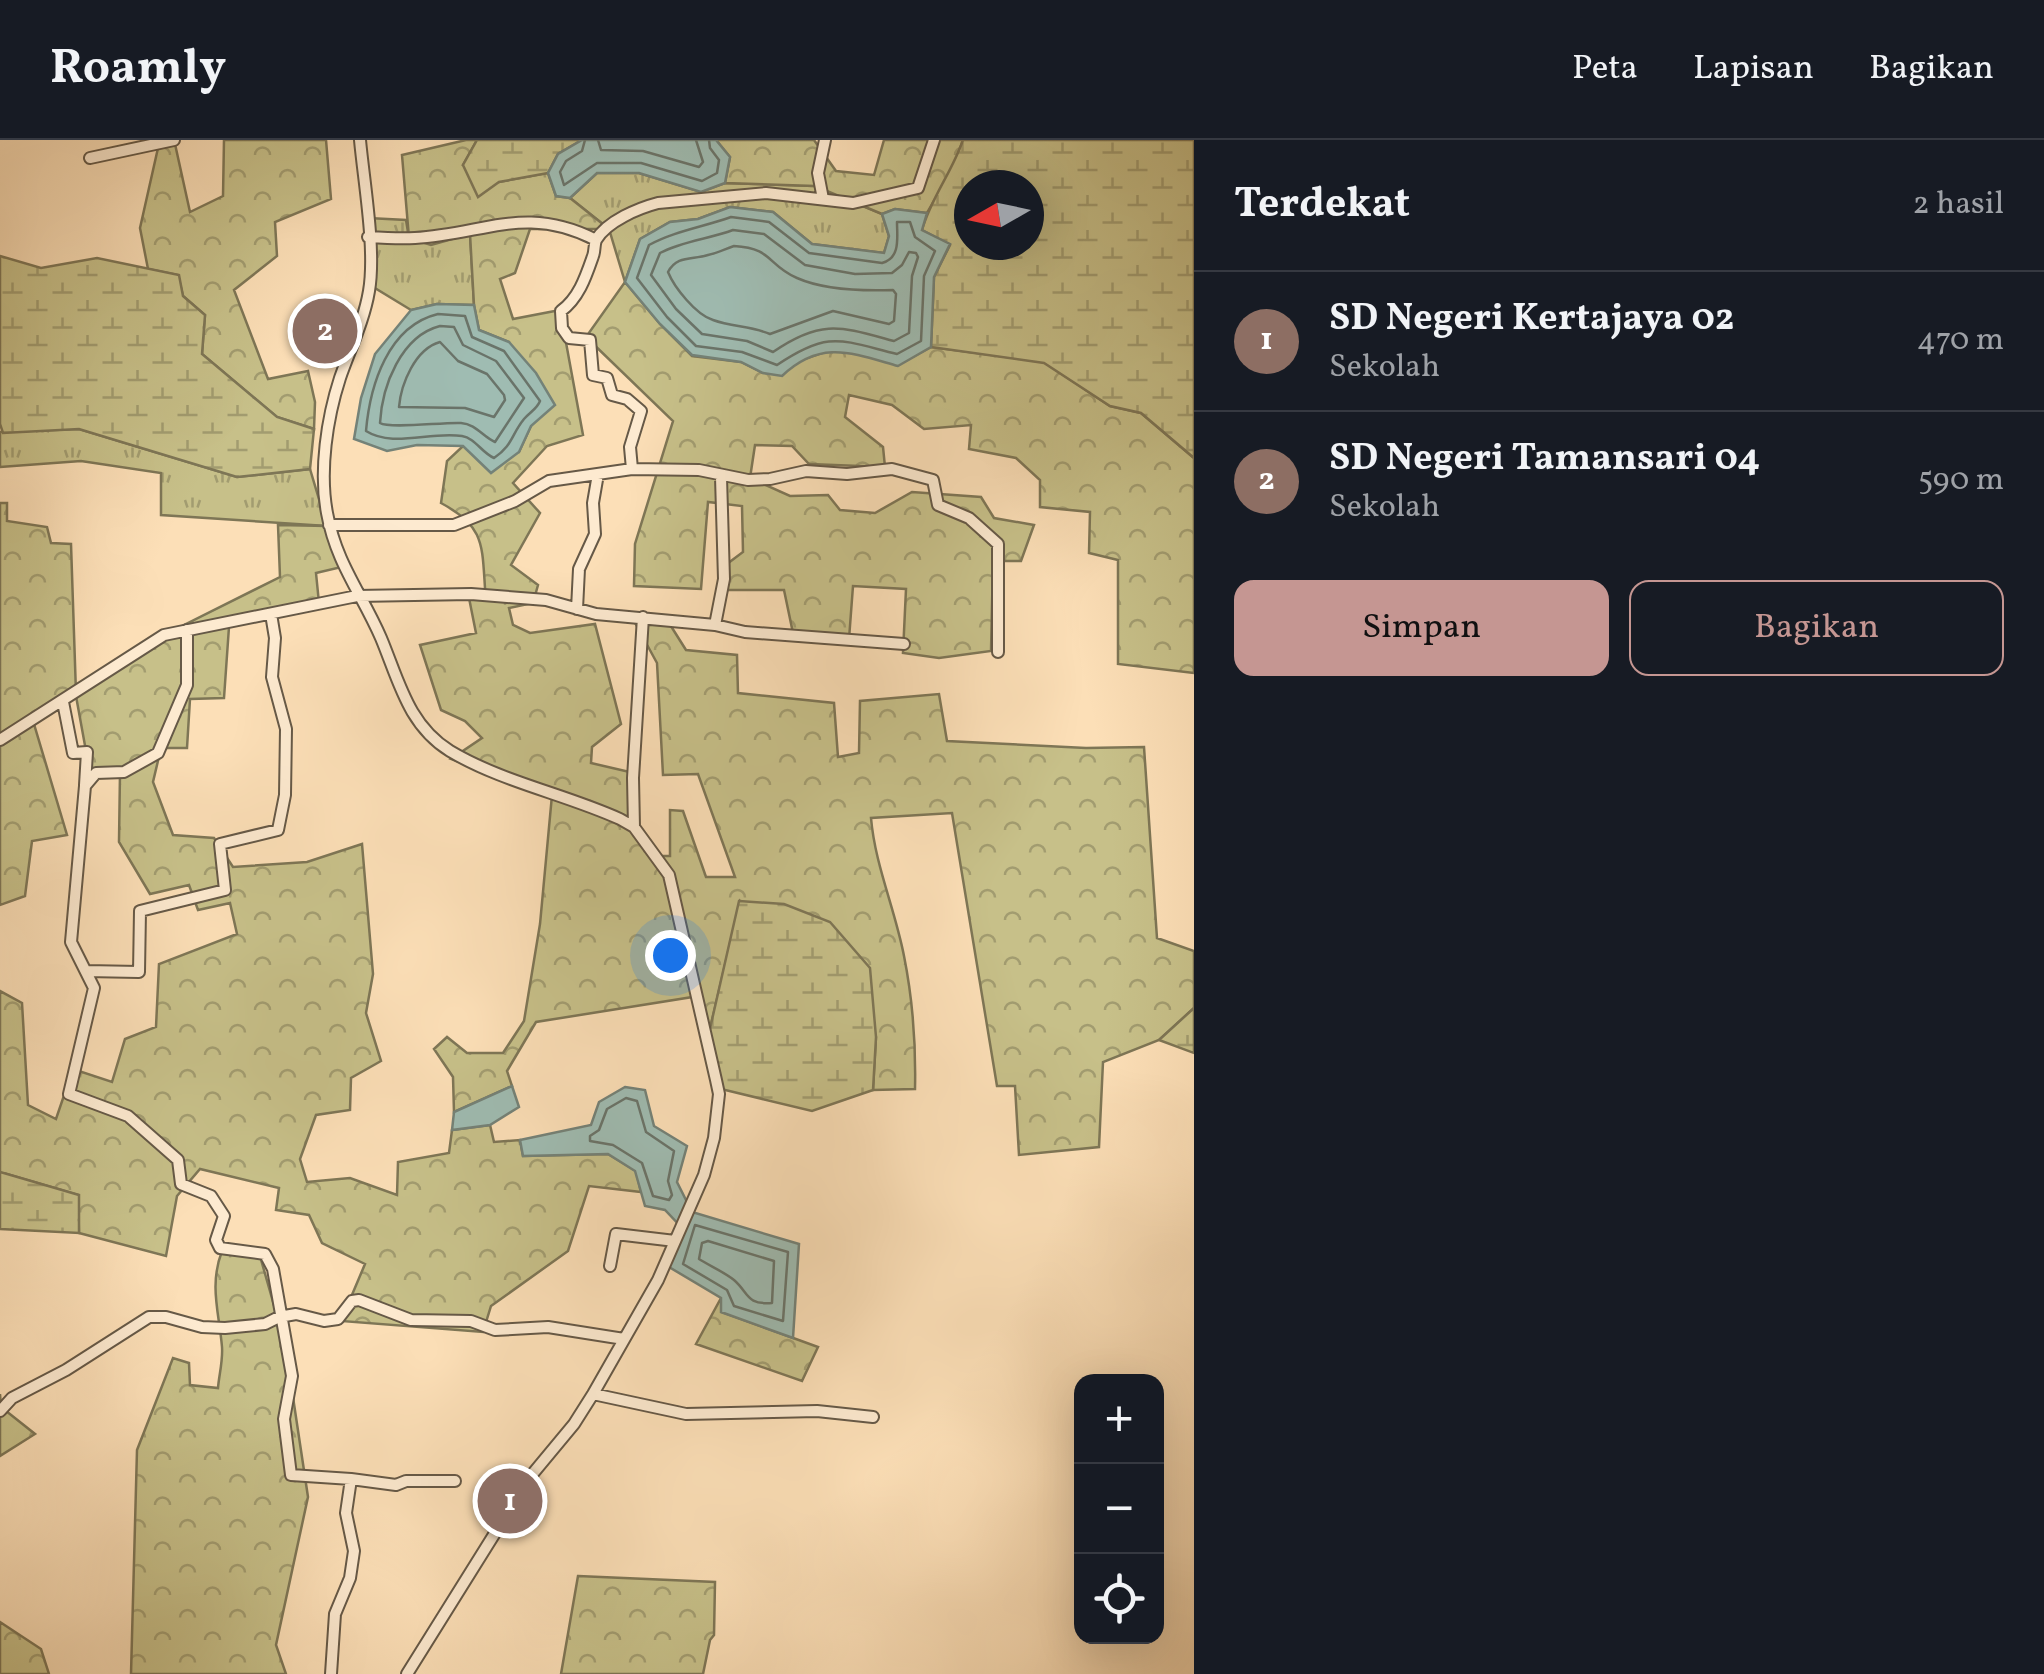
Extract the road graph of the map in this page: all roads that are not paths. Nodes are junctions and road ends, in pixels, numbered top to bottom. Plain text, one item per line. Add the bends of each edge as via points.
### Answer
1 (174, 140) edge
2 (360, 140) edge
3 (826, 140) edge
4 (934, 140) edge
5 (90, 158) dead end
6 (823, 199) junction
7 (368, 238) junction
8 (596, 240) junction
9 (632, 469) junction
10 (598, 474) junction
11 (722, 477) junction
12 (329, 525) junction
13 (356, 596) junction
14 (577, 609) junction
15 (271, 614) junction
16 (643, 617) junction
17 (715, 625) junction
18 (187, 630) junction
19 (904, 644) dead end
20 (998, 652) dead end
21 (63, 702) junction
22 (0, 740) edge
23 (85, 786) junction
24 (634, 827) junction
25 (86, 971) junction
26 (675, 1241) junction
27 (610, 1266) dead end
28 (279, 1317) junction
29 (624, 1339) junction
30 (593, 1394) junction
31 (0, 1411) edge
32 (873, 1416) dead end
33 (351, 1479) junction
34 (455, 1481) dead end
35 (330, 1674) edge
36 (407, 1674) edge

1 - 5 street
2 - 7 street
3 - 6 street via 818,173
4 - 6 street via 918,188 852,203
6 - 8 street via 766,193 658,204 615,223
7 - 8 street via 415,238 512,221 544,222
7 - 12 street via 370,289 337,390 326,451
8 - 9 street via 581,288 562,310 562,328 569,338 590,340 593,375 607,378 612,395 641,412 630,447
9 - 10 street
9 - 11 street
10 - 12 street via 548,482 454,525
10 - 14 street via 595,534 580,569
11 - 17 street via 724,578
11 - 20 street via 892,468 933,480 938,505 969,518 998,544
12 - 13 street
13 - 14 street via 471,594
13 - 15 street
13 - 24 street via 410,712 428,735 482,767
14 - 16 street
15 - 18 street
15 - 25 street via 272,678 286,729 278,830 220,844 225,890 140,911 140,972
16 - 17 street
16 - 24 street
17 - 19 street
18 - 21 street via 164,635
18 - 23 street via 187,685 158,753 124,772 96,774
21 - 22 street
21 - 23 street via 73,753 87,752
23 - 25 street via 71,942
24 - 26 street via 668,875 718,1094 704,1175
25 - 28 street via 94,988 68,1094 128,1116 178,1160 181,1184 211,1196 224,1216 220,1248 265,1254
26 - 27 street via 616,1234
26 - 29 street
28 - 29 street via 338,1319 360,1300 411,1320 471,1321 495,1330 548,1327
28 - 31 street via 225,1328 150,1317
28 - 33 street via 292,1376 284,1419 291,1475
29 - 30 street
30 - 32 street via 686,1414
30 - 36 street via 530,1477
33 - 34 street via 396,1485
33 - 35 street via 346,1513 354,1551 335,1614

